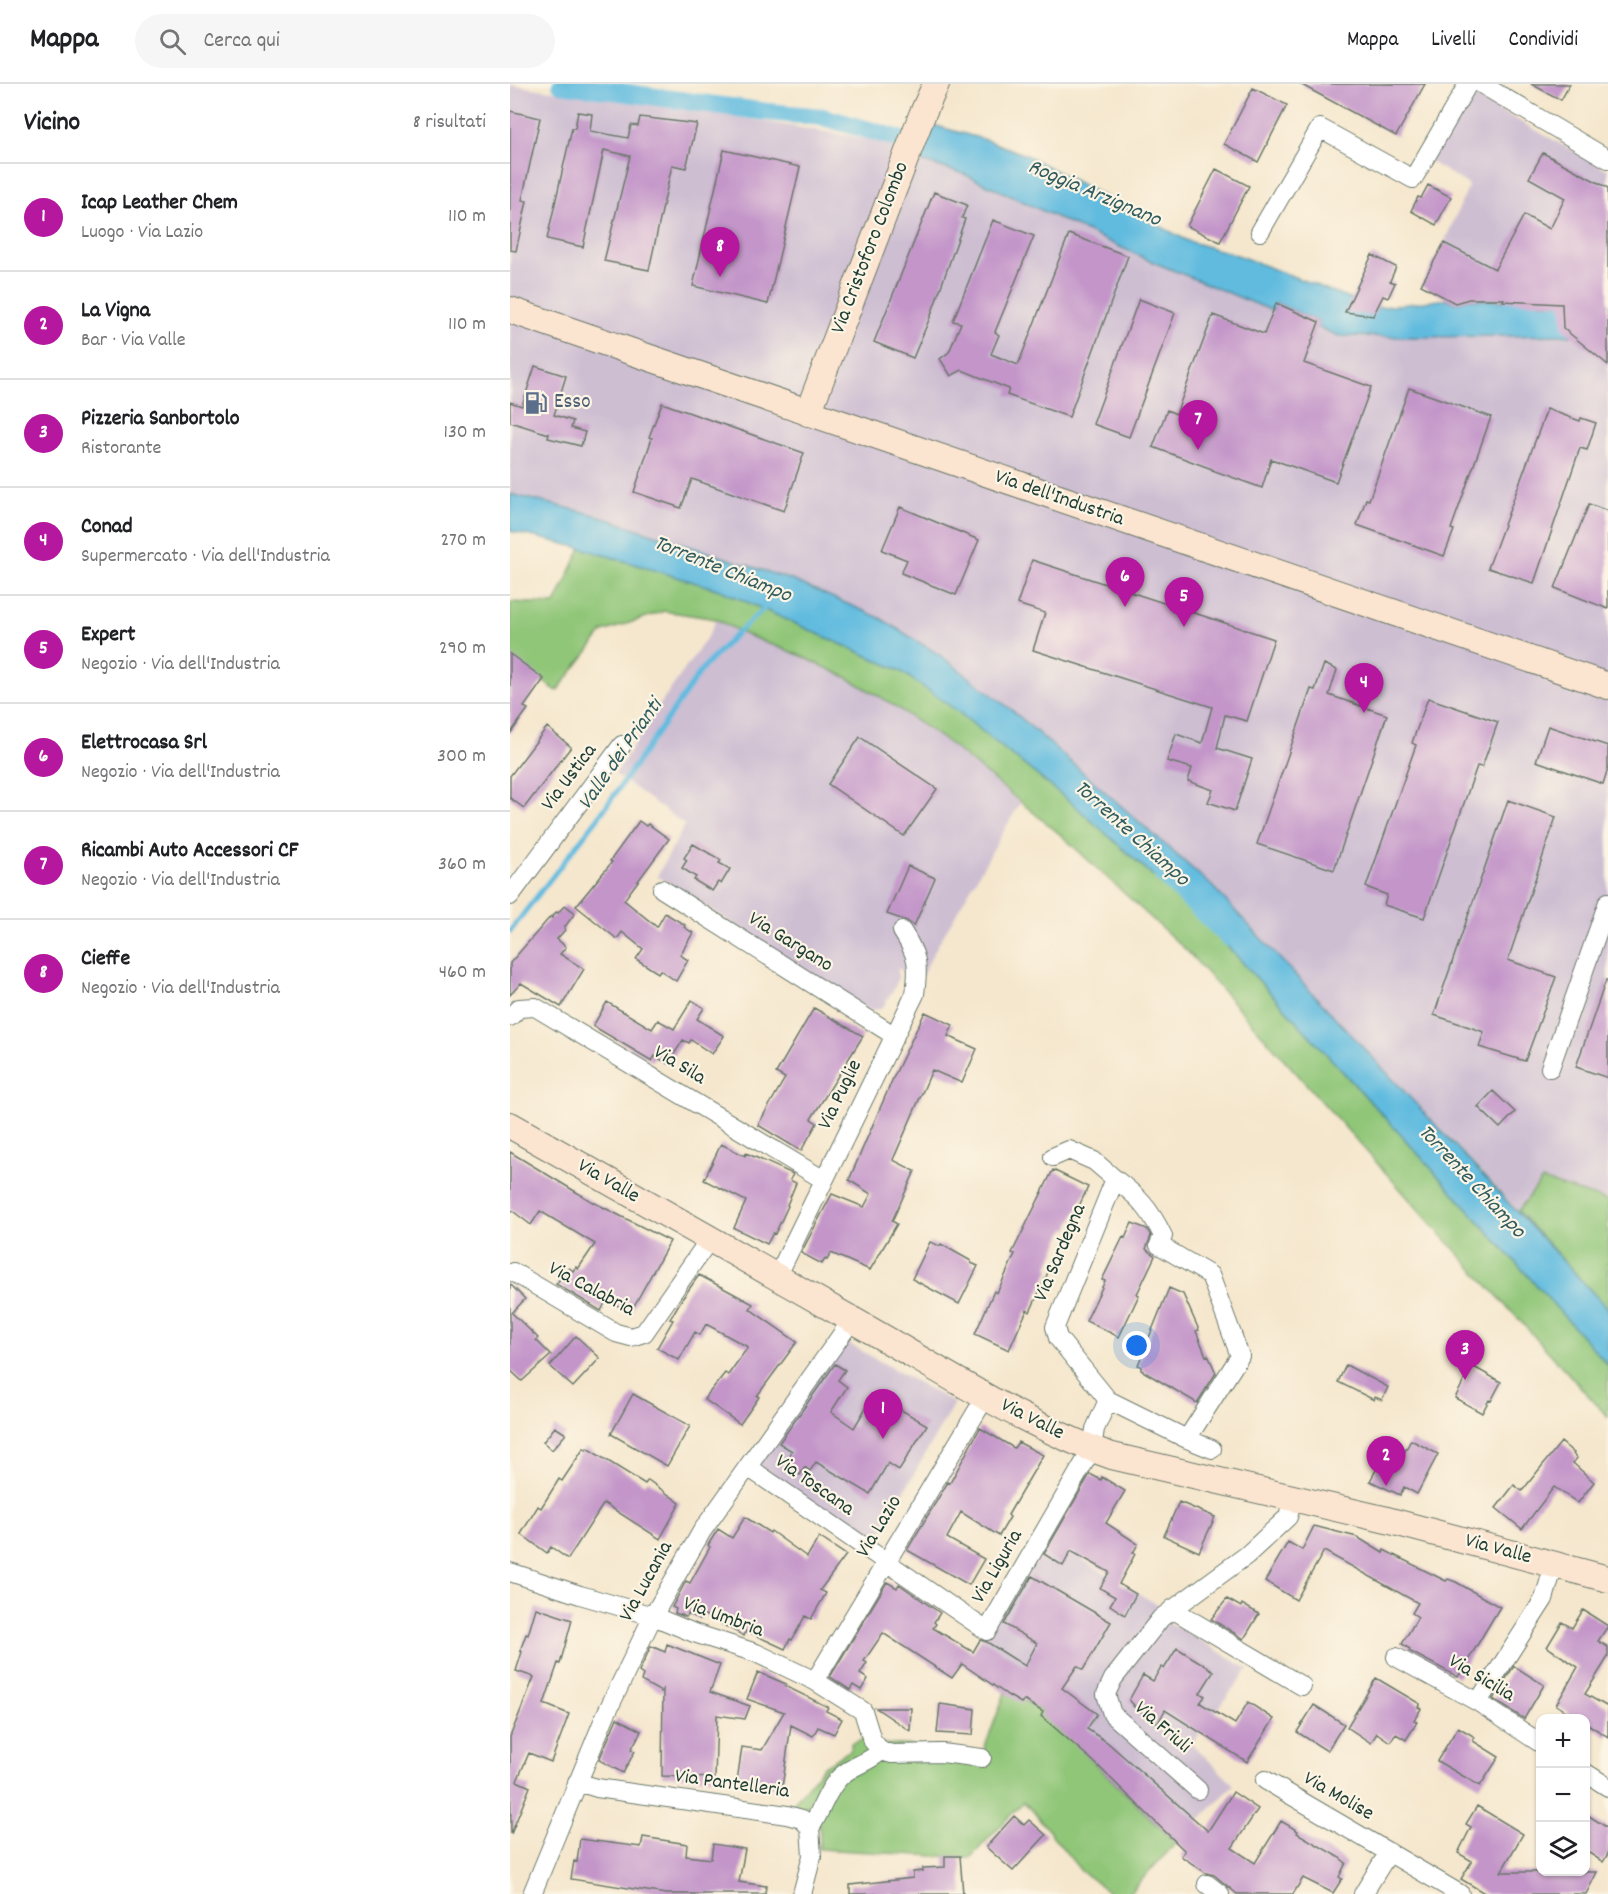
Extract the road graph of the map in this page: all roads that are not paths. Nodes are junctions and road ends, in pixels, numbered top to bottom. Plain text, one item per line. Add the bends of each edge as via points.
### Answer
1 (936, 84) edge
2 (1468, 84) edge
3 (1481, 84) edge
4 (1608, 159) edge
5 (1260, 232) dead end
6 (510, 310) edge
7 (808, 413) junction
8 (1608, 686) edge
9 (622, 746) dead end
10 (662, 889) dead end
11 (510, 896) edge
12 (1608, 902) edge
13 (902, 931) dead end
14 (510, 1017) edge
15 (895, 1036) junction
16 (1550, 1068) dead end
17 (510, 1125) edge
18 (1053, 1157) dead end
19 (1115, 1179) junction
20 (824, 1180) junction
21 (709, 1240) junction
22 (513, 1272) dead end
23 (777, 1277) junction
24 (852, 1320) junction
25 (986, 1396) junction
26 (1108, 1400) junction
27 (1187, 1439) junction
28 (1092, 1449) junction
29 (1212, 1449) dead end
30 (748, 1467) junction
31 (1294, 1497) junction
32 (885, 1562) junction
33 (1554, 1565) junction
34 (510, 1572) edge
35 (1608, 1579) edge
36 (1172, 1609) junction
37 (653, 1616) junction
38 (1396, 1657) dead end
39 (815, 1681) junction
40 (1302, 1686) dead end
41 (1478, 1702) junction
42 (1536, 1740) edge
43 (881, 1751) junction
44 (982, 1758) dead end
45 (1590, 1776) edge
46 (1265, 1780) dead end
47 (577, 1782) junction
48 (1608, 1787) edge
49 (1198, 1790) dead end
50 (810, 1828) junction
51 (1389, 1852) junction
52 (531, 1894) edge
53 (802, 1894) edge
54 (1363, 1894) edge
55 (1460, 1894) edge

1 - 7 main road, Via Cristoforo Colombo
2 - 5 street via 1413,179 1320,128
3 - 4 street
6 - 7 main road, Via dell'Industria
7 - 8 main road, Via dell'Industria
9 - 11 street, Via Ustica
10 - 15 street, Via Gargano
12 - 16 street
13 - 15 street, Via Puglie via 913,948 918,967 915,994
14 - 20 street, Via Sila via 519,1008 535,1007
15 - 20 street, Via Puglie
17 - 21 main road, Via Valle
18 - 19 street via 1069,1150 1094,1161
19 - 26 street, Via Sardegna via 1055,1327 1058,1338
19 - 27 street via 1137,1195 1153,1214 1163,1236 1159,1245 1210,1275 1240,1356
20 - 23 street, Via Puglie
21 - 22 street, Via Calabria via 644,1333 631,1337 616,1333
21 - 23 main road, Via Valle
23 - 24 main road, Via Valle
24 - 25 main road, Via Valle
24 - 30 street, Via Lucania
25 - 28 main road, Via Valle
25 - 32 street, Via Lazio
26 - 27 street, Via Sardegna
26 - 28 street via 1095,1429
27 - 29 street, Via Sardegna
28 - 31 main road, Via Valle
28 - 32 street, Via Liguria via 987,1631
30 - 32 street, Via Toscana
30 - 37 street, Via Lucania via 702,1531
31 - 33 main road, Via Valle
31 - 36 street, Via Friuli via 1288,1517 1247,1555
32 - 39 street, Via Lazio
33 - 35 main road, Via Valle
33 - 41 street via 1544,1599
34 - 37 street, Via Umbria
36 - 40 street
36 - 49 street, Via Friuli via 1113,1679 1106,1694 1112,1714
37 - 39 street, Via Umbria via 756,1653
37 - 47 street, Via Lucania
38 - 41 street, Via Sicilia
39 - 43 street, Via Umbria via 863,1711 872,1740
41 - 42 street, Via Sicilia
43 - 44 street
43 - 50 street via 842,1775
45 - 48 street
46 - 51 street, Via Molise
47 - 50 street, Via Pantelleria via 608,1790 787,1815 801,1819
47 - 52 street, Via Lucania
50 - 53 street via 812,1856
51 - 54 street
51 - 55 street, Via Molise

